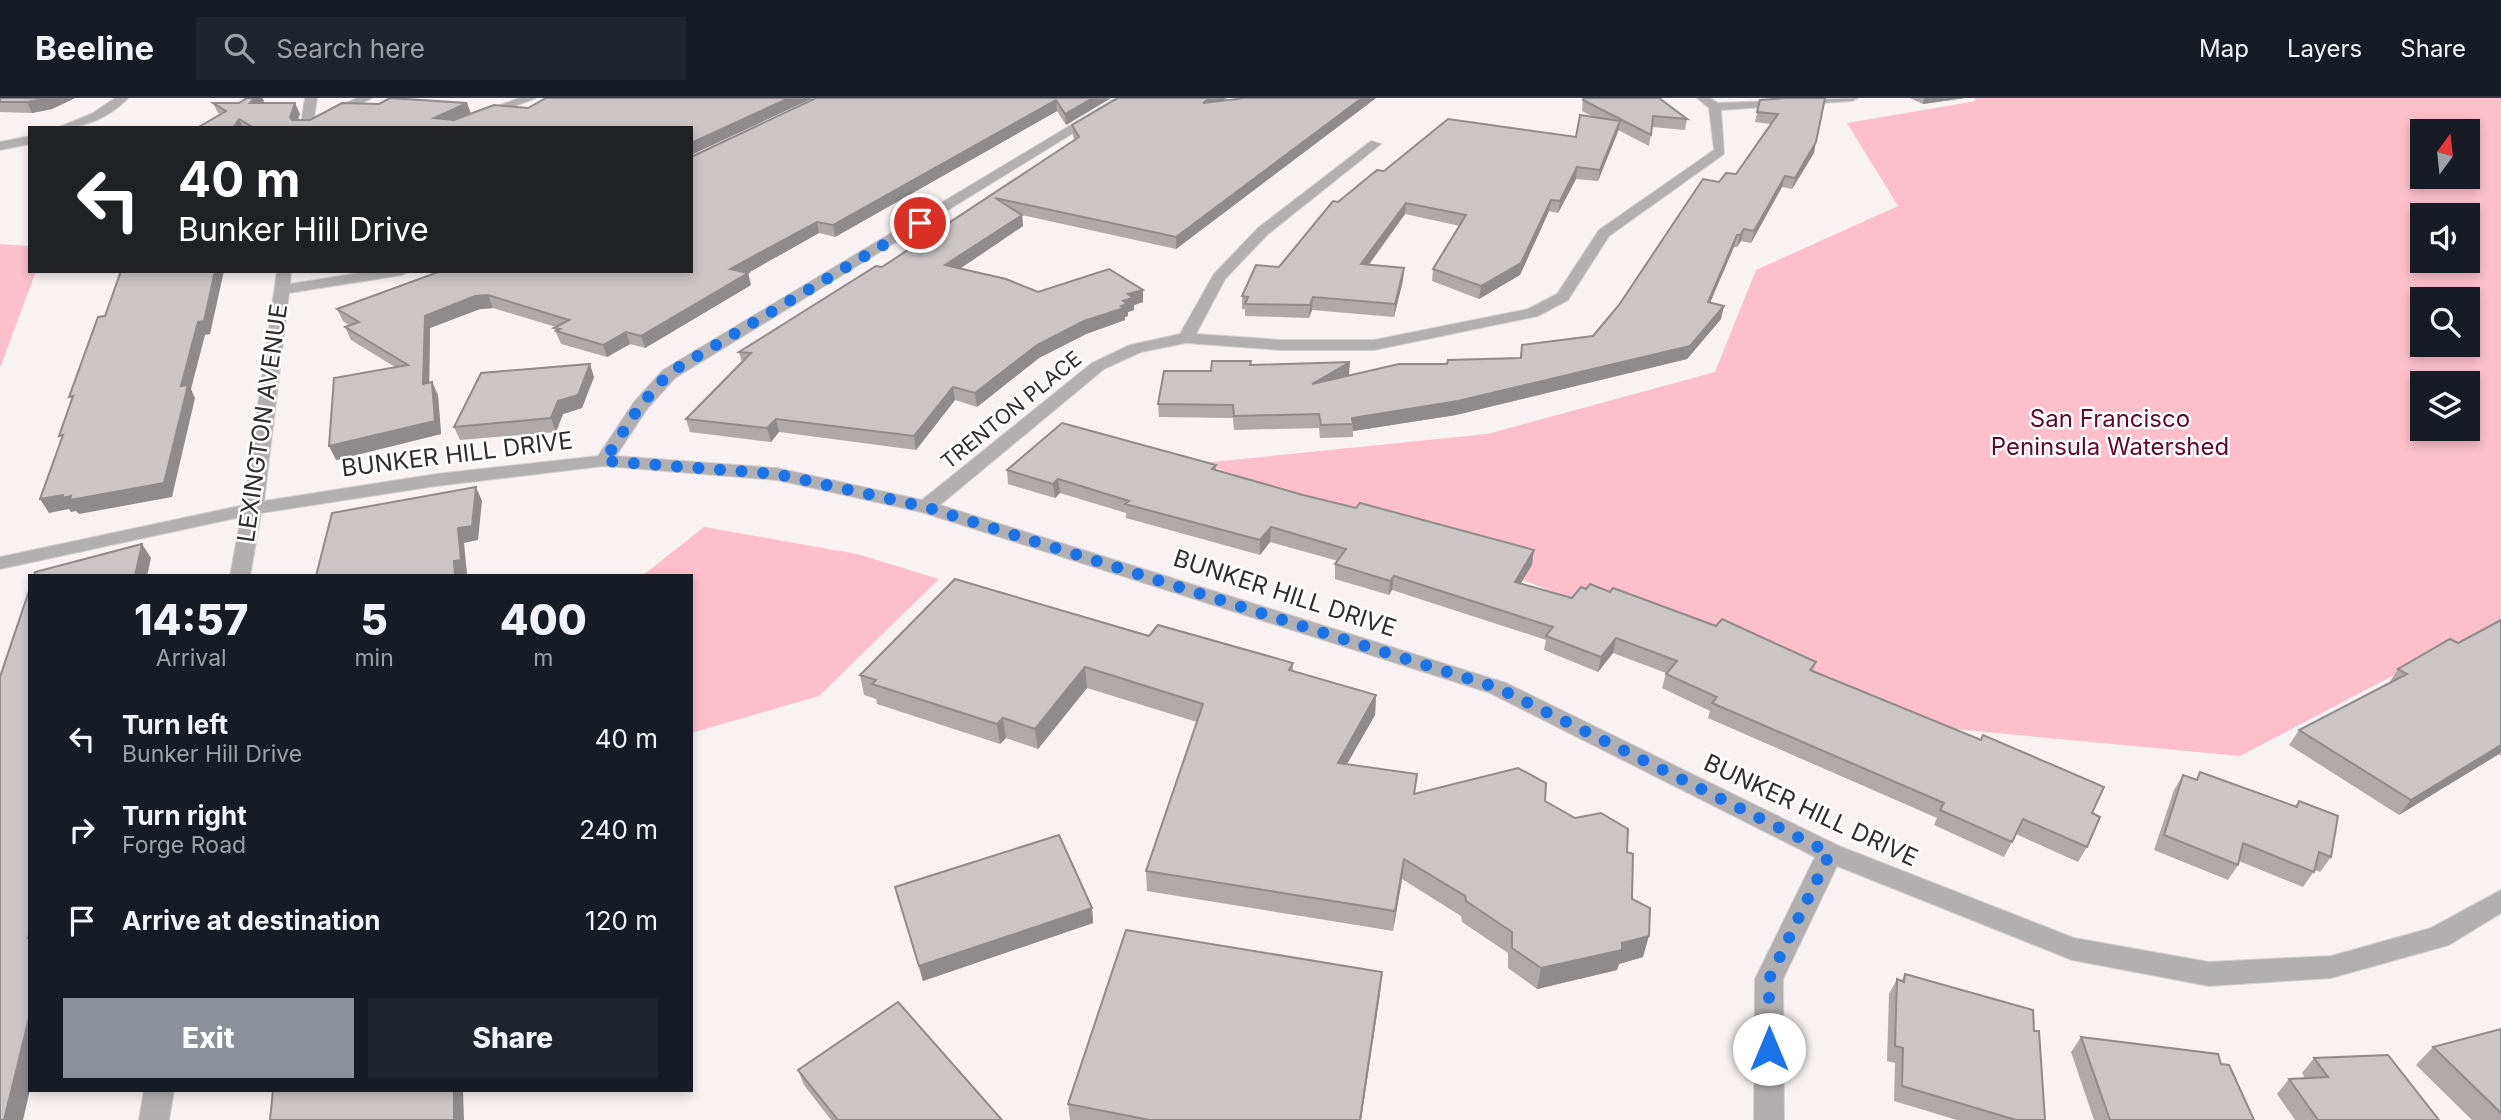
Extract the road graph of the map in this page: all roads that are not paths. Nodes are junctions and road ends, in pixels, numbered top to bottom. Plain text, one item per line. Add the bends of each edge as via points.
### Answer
1 (122, 98) edge
2 (311, 98) edge
3 (366, 98) edge
4 (530, 98) edge
5 (1124, 98) edge
6 (1852, 98) edge
7 (1709, 103) edge
8 (69, 126) edge
9 (305, 126) edge
10 (452, 126) edge
11 (28, 140) edge
12 (1375, 144) dead end
13 (0, 146) edge
14 (284, 273) edge
15 (389, 273) edge
16 (280, 290) junction
17 (1186, 338) junction
18 (604, 461) junction
19 (926, 507) junction
20 (251, 509) junction
21 (0, 563) edge
22 (240, 574) edge
23 (1830, 853) junction
24 (2501, 900) edge
25 (159, 1092) edge
26 (154, 1120) edge
27 (1769, 1120) edge

1 - 8 street via 97,116
2 - 9 street
3 - 9 street
4 - 10 street
5 - 18 street via 669,373 640,406
6 - 7 street
7 - 17 street, TRENTON PLACE via 1720,151 1604,233 1563,297 1533,313 1374,345
11 - 13 street
12 - 17 street via 1263,231 1219,277
14 - 16 street, LEXINGTON AVENUE
15 - 16 street
16 - 20 street, LEXINGTON AVENUE
17 - 19 street, TRENTON PLACE via 1136,348 1098,366
18 - 19 street, BUNKER HILL DRIVE via 777,474
18 - 20 street, BUNKER HILL DRIVE via 436,480
19 - 23 street, BUNKER HILL DRIVE via 1498,688
20 - 21 street, BUNKER HILL DRIVE
20 - 22 street, LEXINGTON AVENUE
23 - 24 street, BUNKER HILL DRIVE via 2072,949 2209,974 2331,967 2439,937
23 - 27 street via 1769,979
25 - 26 street

